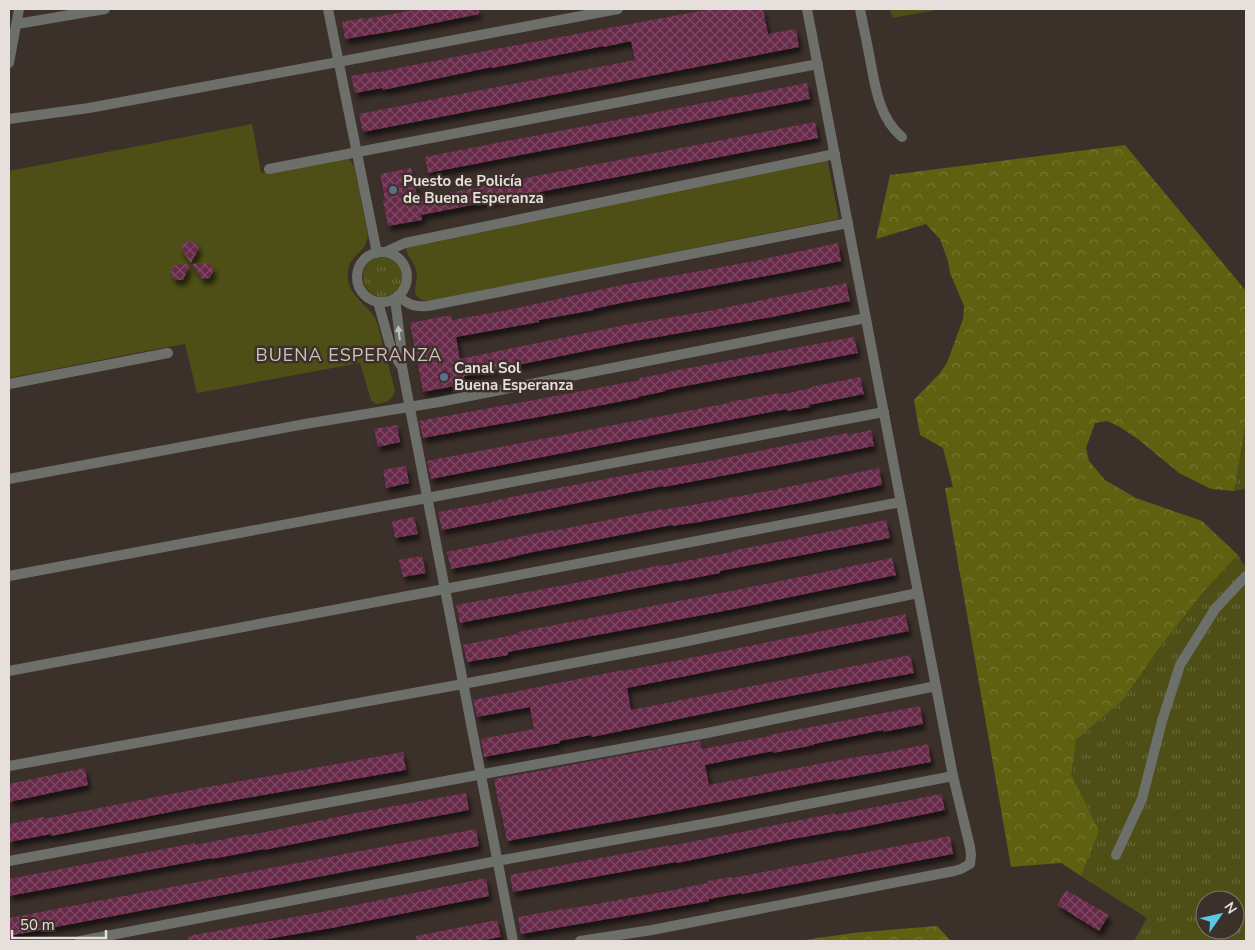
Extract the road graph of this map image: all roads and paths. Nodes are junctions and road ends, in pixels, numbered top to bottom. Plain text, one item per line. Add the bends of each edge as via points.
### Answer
1 (19, 9) edge
2 (105, 9) edge
3 (328, 9) edge
4 (618, 9) edge
5 (807, 9) edge
6 (860, 9) edge
7 (17, 24) junction
8 (338, 62) junction
9 (9, 64) edge
10 (818, 64) junction
11 (9, 119) edge
12 (902, 138) dead end
13 (357, 152) junction
14 (835, 154) junction
15 (269, 169) dead end
16 (848, 223) junction
17 (381, 253) junction
18 (397, 298) junction
19 (378, 302) junction
20 (866, 318) junction
21 (168, 353) dead end
22 (402, 367) junction
23 (9, 384) edge
24 (409, 407) junction
25 (884, 412) junction
26 (9, 479) edge
27 (427, 498) junction
28 (901, 502) junction
29 (9, 576) edge
30 (1246, 576) edge
31 (445, 589) junction
32 (918, 593) junction
33 (9, 671) edge
34 (463, 684) junction
35 (936, 686) junction
36 (9, 766) edge
37 (480, 774) junction
38 (953, 776) junction
39 (1116, 855) dead end
40 (497, 861) junction
41 (9, 862) edge
42 (80, 941) edge
43 (513, 941) edge
44 (580, 941) edge

1 - 7 street
2 - 7 street
3 - 8 street
4 - 8 street
5 - 10 street
6 - 12 street via 876,94 892,128
7 - 9 street
8 - 11 street via 89,108
8 - 13 street
10 - 13 street
10 - 14 street
13 - 15 street
13 - 17 street
14 - 16 street
14 - 17 street via 404,243
16 - 18 street via 428,306 413,306
16 - 20 street
17 - 18 street via 400,260 407,274
17 - 19 street via 369,256 358,269 357,277 363,293
18 - 19 street
22 -> 18 street
19 - 22 street via 392,352
20 - 24 street
20 - 25 street
21 - 23 street
22 - 24 street
24 - 26 street
24 - 27 street
25 - 27 street
25 - 28 street
27 - 29 street
27 - 31 street
28 - 31 street
28 - 32 street
30 - 39 street via 1215,609 1180,665 1142,799
31 - 33 street
31 - 34 street
32 - 34 street
32 - 35 street
34 - 36 street
34 - 37 street
35 - 37 street
35 - 38 street
37 - 40 street
37 - 41 street
38 - 40 street
38 - 44 street via 971,855 970,864 961,869 652,930
40 - 42 street
40 - 43 street

